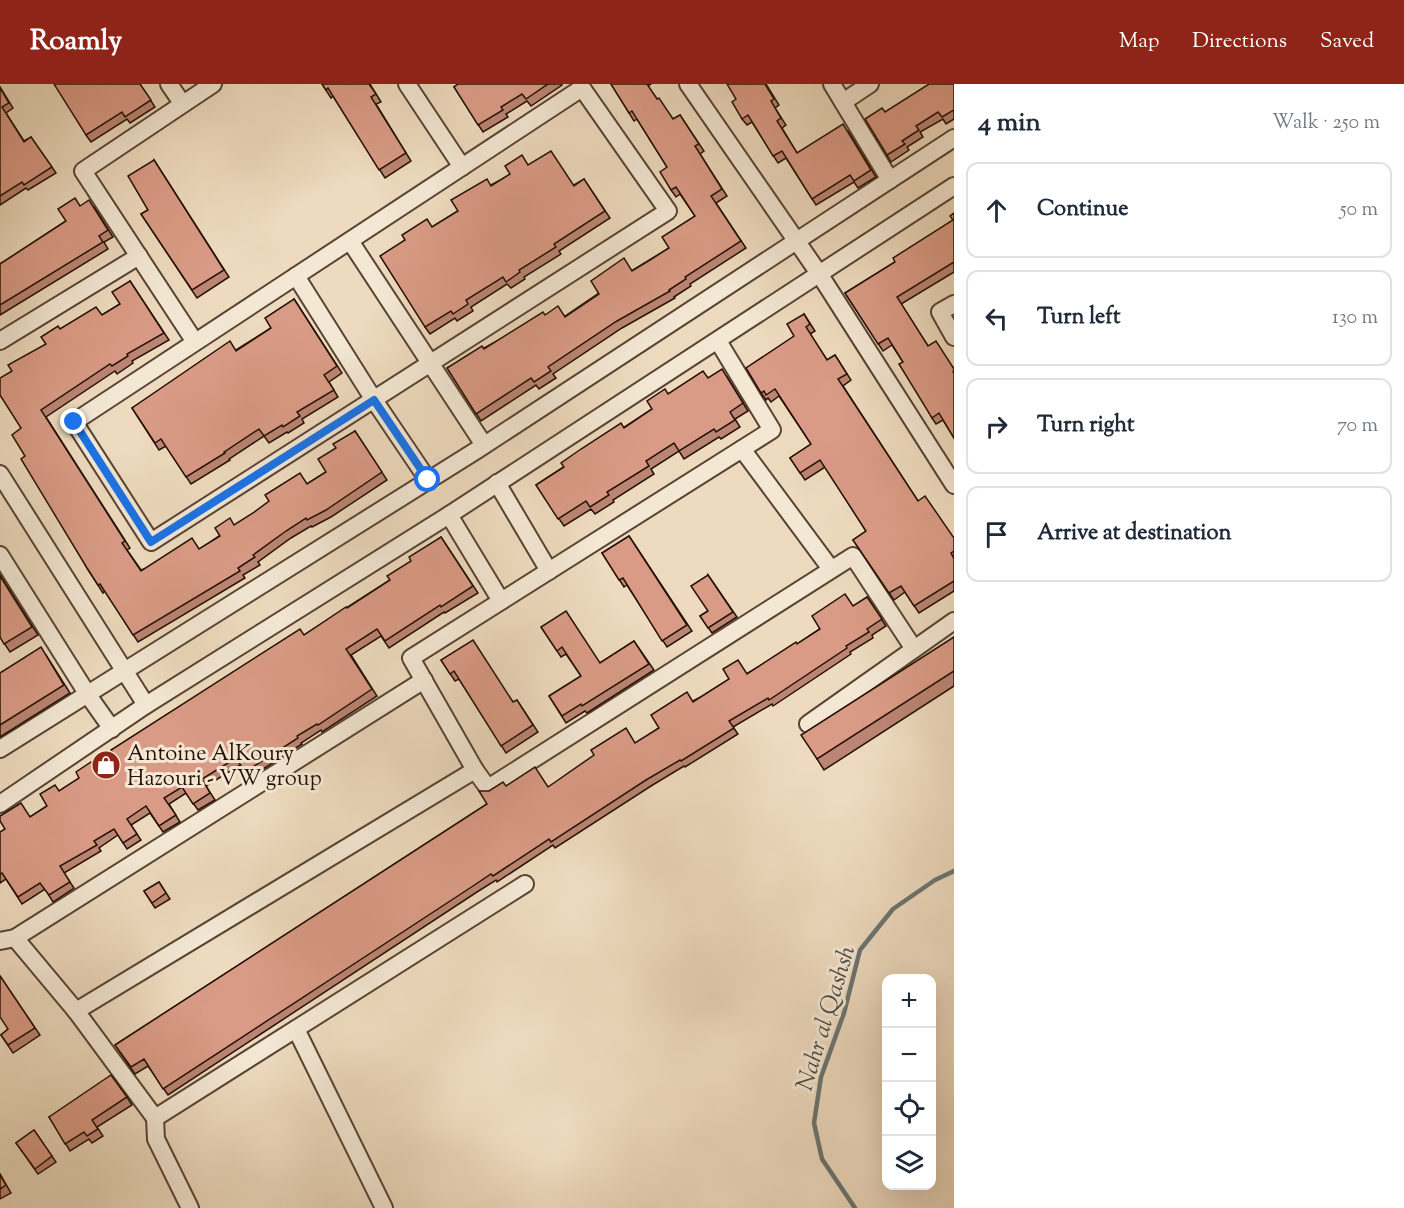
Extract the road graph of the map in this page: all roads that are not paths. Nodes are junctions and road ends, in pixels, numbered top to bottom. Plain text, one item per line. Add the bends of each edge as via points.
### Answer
1 (169, 84) edge
2 (213, 84) edge
3 (408, 84) edge
4 (688, 84) edge
5 (832, 84) edge
6 (870, 84) edge
7 (843, 102) junction
8 (182, 103) junction
9 (954, 138) edge
10 (462, 167) junction
11 (890, 180) junction
12 (954, 186) edge
13 (350, 241) junction
14 (795, 241) junction
15 (139, 256) junction
16 (820, 275) junction
17 (296, 276) junction
18 (954, 304) edge
19 (954, 337) edge
20 (0, 341) edge
21 (718, 341) junction
22 (195, 342) junction
23 (429, 364) junction
24 (374, 400) junction
25 (484, 446) junction
26 (742, 449) junction
27 (0, 474) edge
28 (428, 480) junction
29 (497, 483) junction
30 (954, 485) edge
31 (449, 515) junction
32 (0, 555) edge
33 (831, 569) junction
34 (549, 571) junction
35 (501, 601) junction
36 (954, 621) edge
37 (914, 649) junction
38 (124, 671) junction
39 (424, 680) junction
40 (88, 695) junction
41 (146, 705) junction
42 (808, 724) dead end
43 (112, 729) junction
44 (0, 749) edge
45 (475, 770) junction
46 (0, 804) edge
47 (525, 884) dead end
48 (8, 940) edge
49 (76, 1011) junction
50 (296, 1029) junction
51 (155, 1118) junction
52 (190, 1208) edge
53 (384, 1208) edge

1 - 8 street
2 - 8 street
3 - 10 street
4 - 14 street
5 - 7 street
6 - 7 street
7 - 11 street
8 - 15 street via 83,171
9 - 11 street
10 - 13 street
10 - 23 street via 582,88 668,212
11 - 14 street
12 - 16 street
13 - 17 street
13 - 23 street
14 - 16 street
14 - 25 street
15 - 20 street
15 - 22 street
16 - 21 street
16 - 30 street
17 - 22 street
17 - 24 street
18 - 19 street via 940,312
21 - 26 street via 772,430
21 - 29 street
22 - 24 street via 74,422 151,542
23 - 24 street
23 - 25 street
24 - 28 street
25 - 28 street
26 - 33 street
26 - 34 street
27 - 38 street
28 - 38 street
29 - 31 street
29 - 34 street
31 - 35 street
31 - 41 street
32 - 40 street
33 - 37 street via 853,556
33 - 45 street via 488,788
34 - 35 street
35 - 39 street via 411,658
36 - 37 street
37 - 42 street
38 - 40 street
38 - 41 street
39 - 45 street
39 - 48 street
40 - 43 street
40 - 44 street
41 - 43 street
43 - 46 street
45 - 49 street
47 - 50 street
48 - 49 street
49 - 51 street
50 - 51 street
50 - 53 street
51 - 52 street via 156,1139

